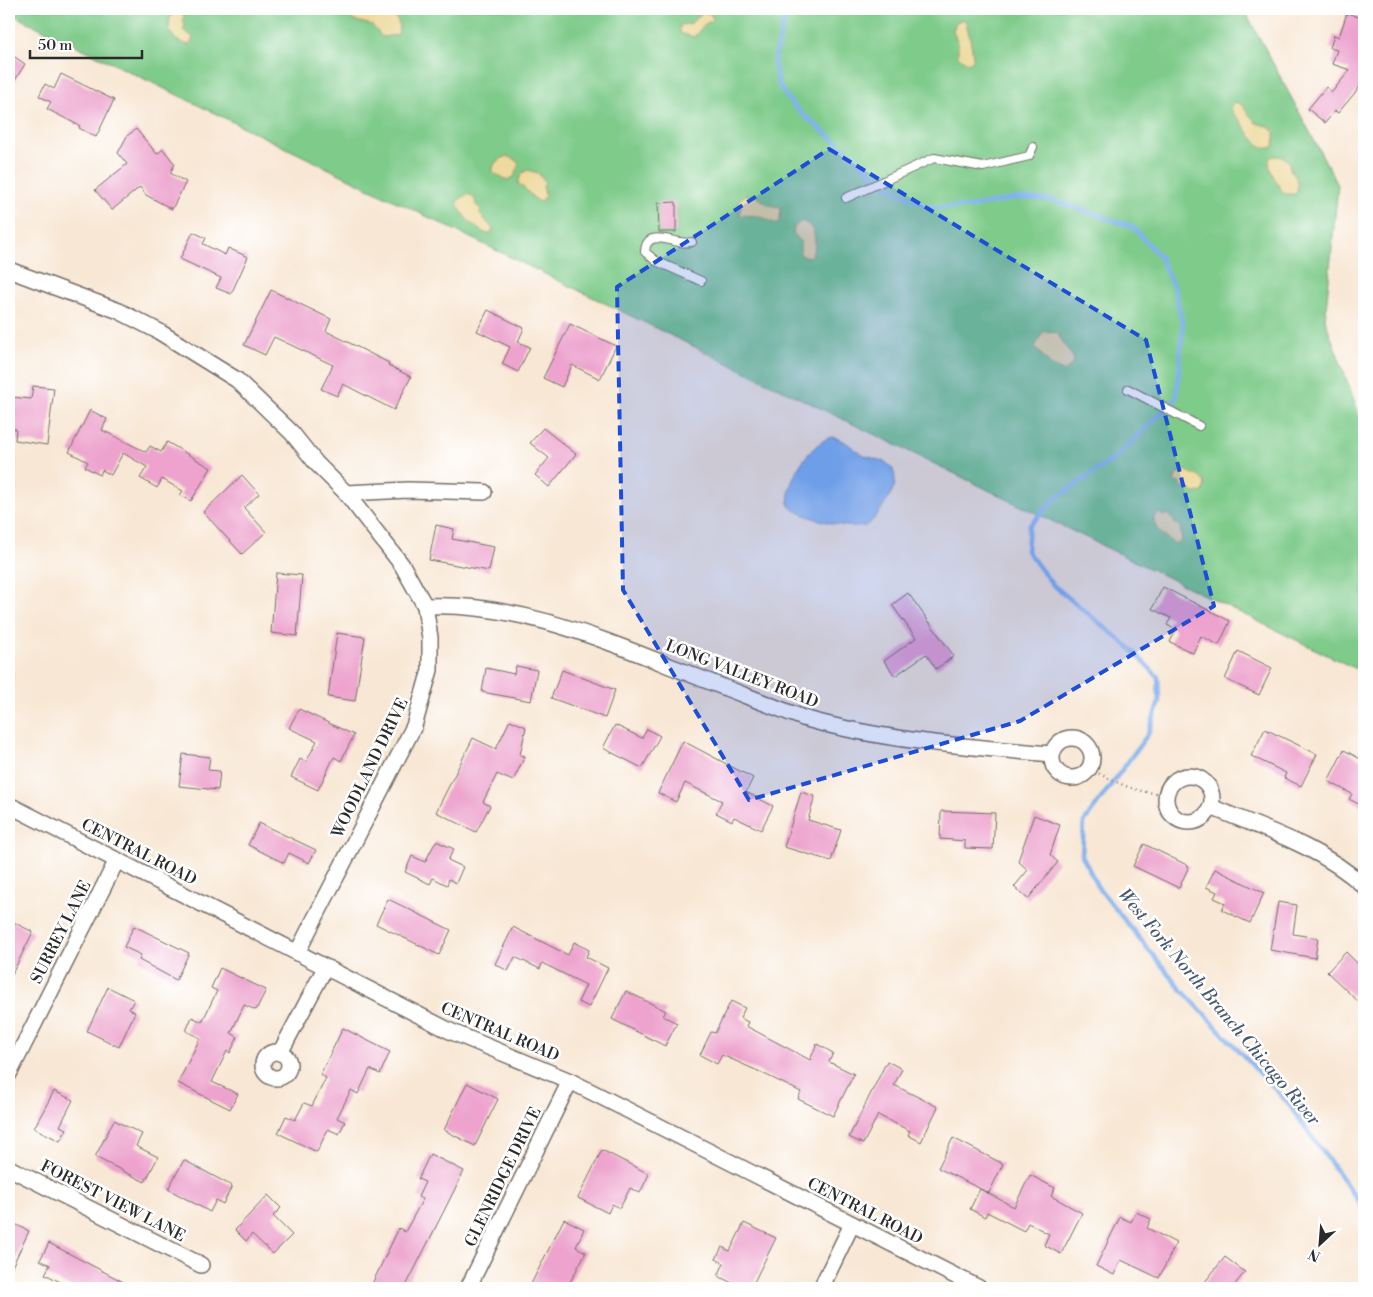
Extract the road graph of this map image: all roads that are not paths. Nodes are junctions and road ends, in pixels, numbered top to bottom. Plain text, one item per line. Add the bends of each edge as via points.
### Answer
1 (1033, 147) dead end
2 (846, 198) dead end
3 (692, 242) dead end
4 (9, 270) edge
5 (701, 281) dead end
6 (1128, 389) dead end
7 (1198, 426) dead end
8 (484, 492) dead end
9 (346, 493) junction
10 (425, 606) junction
11 (1052, 754) junction
12 (9, 805) edge
13 (1211, 807) junction
14 (116, 860) junction
15 (1364, 886) edge
16 (297, 953) junction
17 (325, 968) junction
18 (280, 1053) dead end
19 (9, 1074) edge
20 (570, 1081) junction
21 (9, 1168) edge
22 (852, 1224) junction
23 (201, 1265) dead end
24 (468, 1288) edge
25 (821, 1288) edge
26 (979, 1288) edge

1 - 2 lane via 1029,156 984,167 934,158
3 - 5 lane via 683,245 652,238 647,242 645,252 656,261
4 - 9 street, WOODLAND DRIVE via 119,311 237,380 292,432 316,463
6 - 7 lane
8 - 9 street via 408,490
9 - 10 street, WOODLAND DRIVE via 388,545
10 - 11 street, LONG VALLEY ROAD via 454,605 494,610 566,626 802,718 857,732
10 - 16 street, WOODLAND DRIVE via 430,670 414,726
11 - 11 street via 1058,743 1077,737 1088,744 1095,772 1065,777 1055,768
12 - 14 street, CENTRAL ROAD
13 - 13 street via 1211,791 1201,779 1193,776 1178,778 1166,793 1165,801 1172,815 1186,822 1201,819
13 - 15 street via 1310,849 1350,873
14 - 16 street, CENTRAL ROAD
14 - 19 street, SURREY LANE
16 - 17 street, CENTRAL ROAD
17 - 18 street
17 - 20 street, CENTRAL ROAD via 450,1031
20 - 22 street, CENTRAL ROAD
20 - 24 street, GLENRIDGE DRIVE
21 - 23 street, FOREST VIEW LANE
22 - 25 street
22 - 26 street, CENTRAL ROAD

